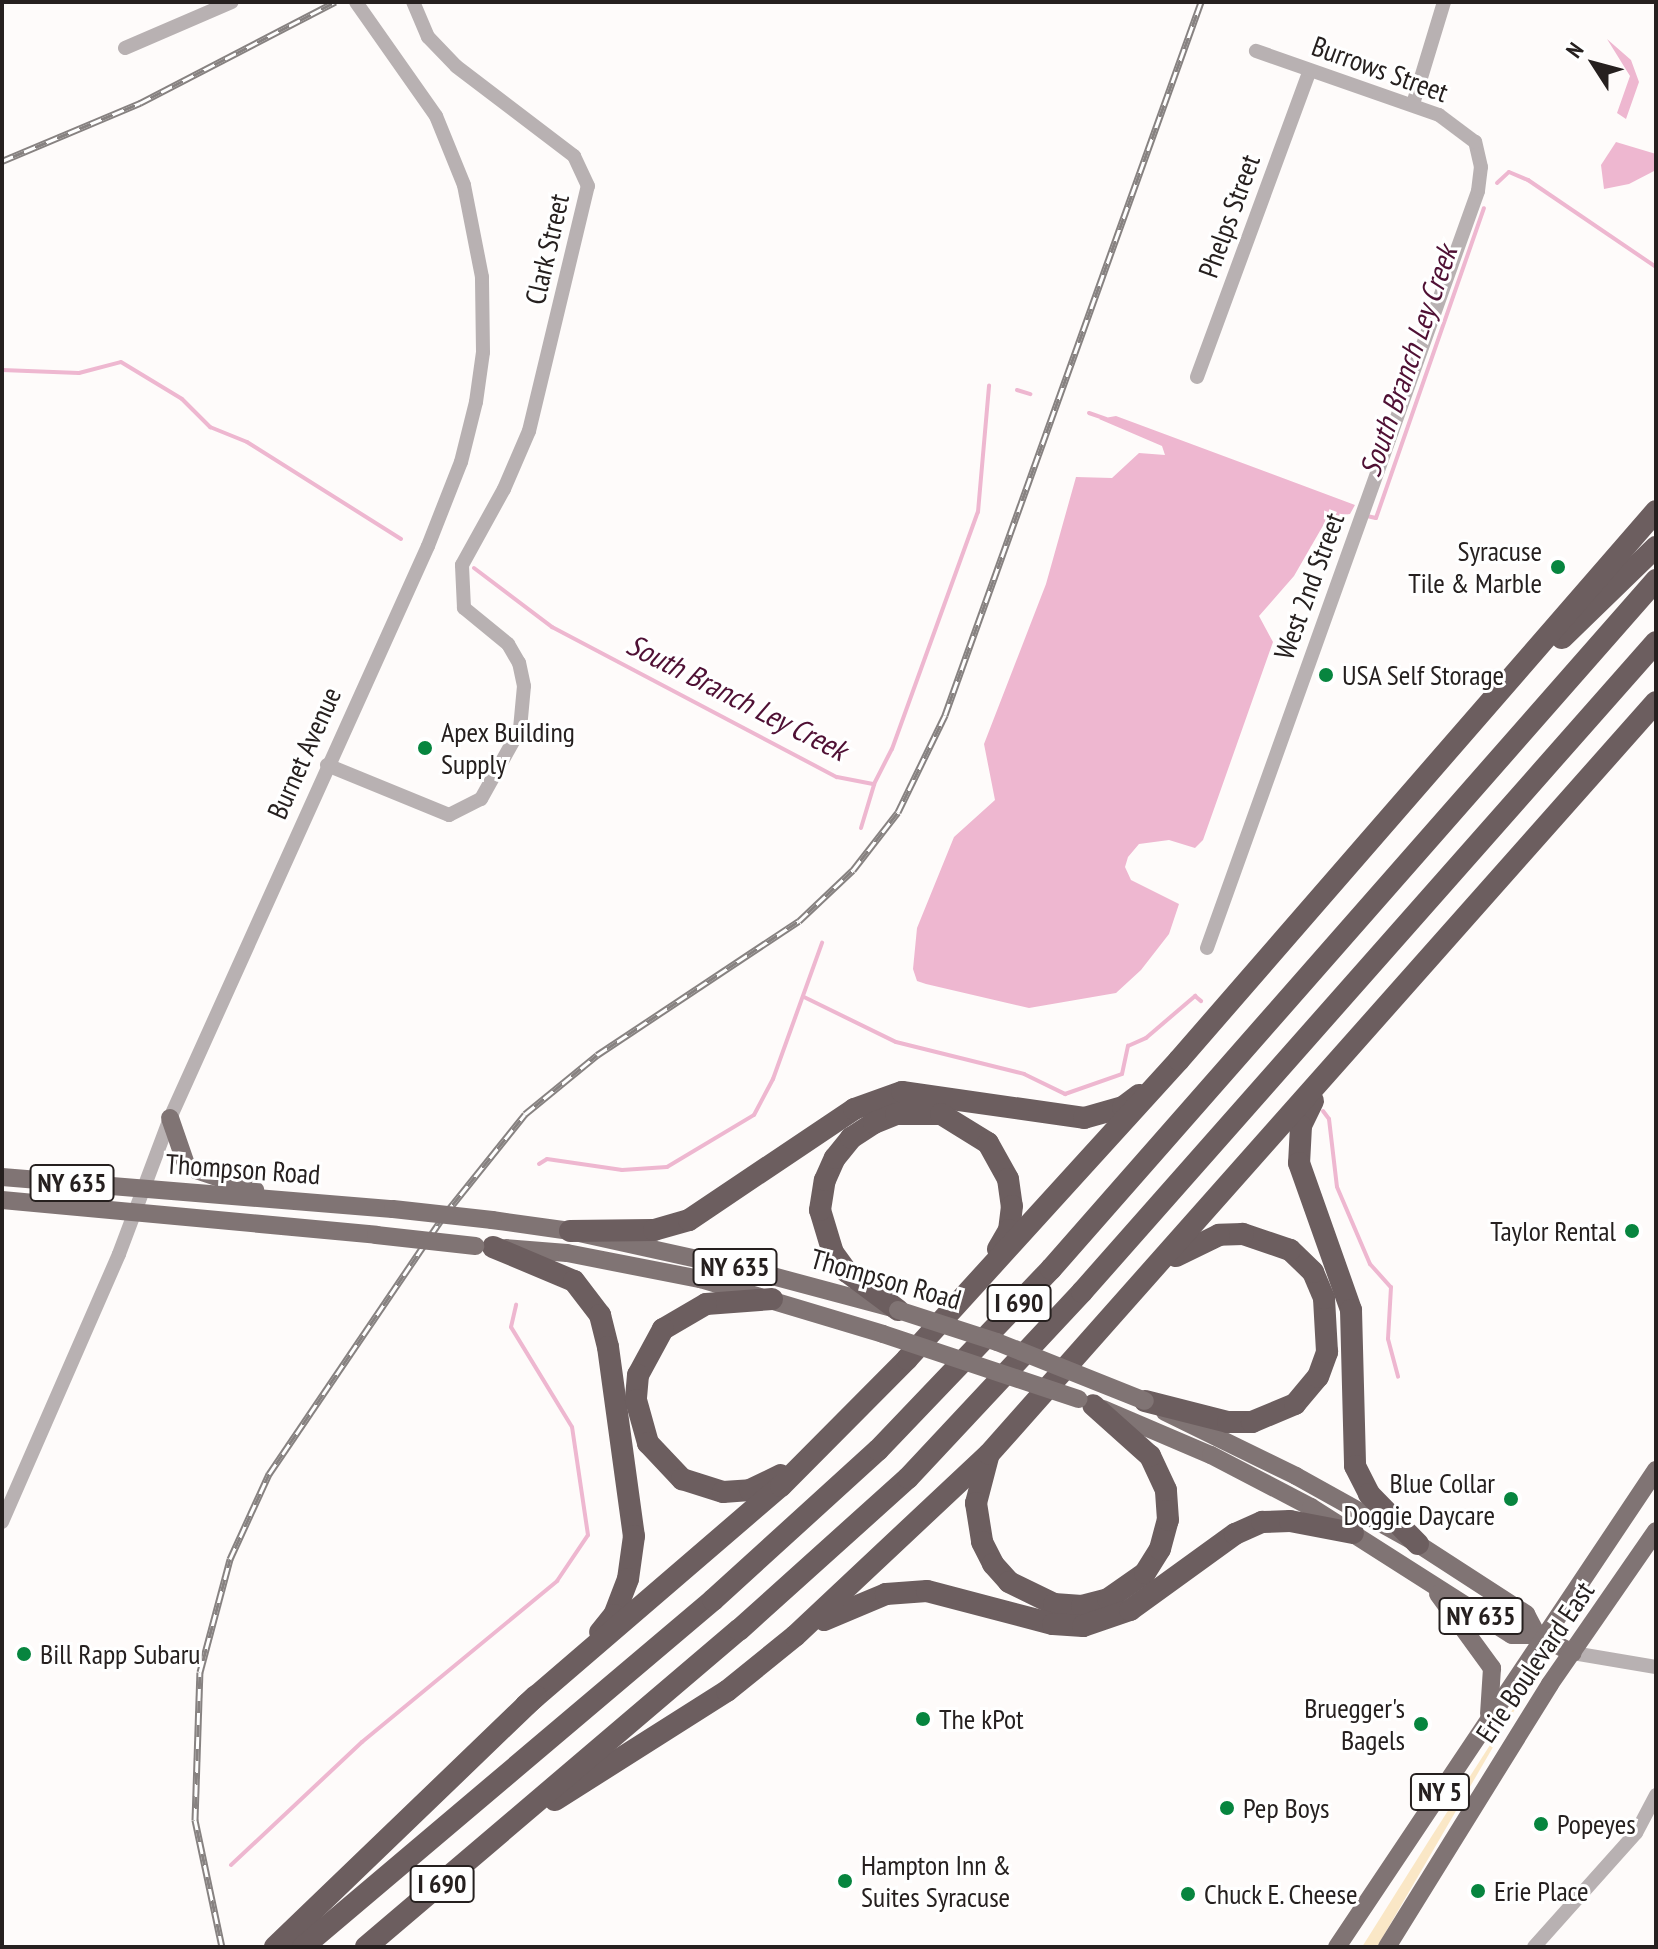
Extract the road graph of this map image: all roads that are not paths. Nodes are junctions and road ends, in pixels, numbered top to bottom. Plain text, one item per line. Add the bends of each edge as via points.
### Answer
1 (232, 2) edge
2 (356, 2) edge
3 (413, 2) edge
4 (1444, 2) edge
5 (125, 48) dead end
6 (1256, 51) dead end
7 (1309, 72) junction
8 (1413, 104) junction
9 (1478, 149) joint
10 (1197, 377) dead end
11 (1656, 511) edge
12 (1656, 547) edge
13 (1656, 580) edge
14 (1656, 642) edge
15 (1656, 693) edge
16 (1656, 702) edge
17 (1449, 747) junction
18 (327, 765) junction
19 (1600, 765) junction
20 (1207, 948) dead end
21 (1355, 1041) junction
22 (1179, 1060) junction
23 (170, 1118) junction
24 (2, 1177) edge
25 (142, 1190) junction
26 (2, 1200) edge
27 (301, 1201) junction
28 (133, 1213) junction
29 (570, 1231) junction
30 (484, 1246) junction
31 (982, 1277) junction
32 (1133, 1294) junction
33 (772, 1299) junction
34 (898, 1310) junction
35 (1145, 1401) junction
36 (1085, 1402) junction
37 (839, 1430) junction
38 (989, 1454) junction
39 (1656, 1470) edge
40 (2, 1522) edge
41 (1656, 1531) edge
42 (1353, 1533) junction
43 (1418, 1544) junction
44 (1428, 1583) junction
45 (795, 1636) junction
46 (1553, 1643) junction
47 (1656, 1667) edge
48 (526, 1705) junction
49 (1487, 1722) junction
50 (1656, 1795) edge
51 (517, 1822) junction
52 (275, 1947) edge
53 (303, 1947) edge
54 (366, 1947) edge
55 (1337, 1947) edge
56 (1387, 1947) edge
57 (1534, 1947) edge

1 - 5 street
2 - 18 street, Burnet Avenue via 398,56 450,145 464,185 482,277 483,352 461,462
3 - 18 street, Clark Street via 417,20 447,57 574,156 588,186 529,431 462,565 464,608 508,644 524,686 520,729 497,774 469,809 449,815
4 - 8 street
6 - 7 street, Burrows Street
7 - 8 street, Burrows Street
7 - 10 street, Phelps Street
8 - 9 street, Burrows Street via 1454,124
9 - 20 street, West 2nd Street via 1478,191
11 - 17 highway
12 - 17 highway
13 - 53 highway, I 690 via 1051,1269 878,1450 713,1600
14 - 51 highway, I 690 via 968,1417 852,1531
15 - 19 highway
16 - 19 highway
17 - 22 highway
18 - 23 street, Burnet Avenue
19 - 21 highway
21 - 32 highway
21 - 43 highway via 1307,1113 1299,1163 1351,1310 1355,1466 1369,1494
22 - 29 highway via 1123,1107 1084,1118 913,1091 878,1098 689,1220 654,1230
22 - 31 highway
23 - 25 street, Burnet Avenue
23 - 27 main road via 187,1167
24 - 25 main road, Thompson Road / NY 635
25 - 27 main road, Thompson Road / NY 635
25 - 28 street, Burnet Avenue
26 - 28 main road, Thompson Road / NY 635
27 - 29 main road, Thompson Road / NY 635, bridge
28 - 30 main road, Thompson Road / NY 635, bridge
28 - 40 street, Burnet Avenue
29 - 34 main road, Thompson Road / NY 635
30 - 33 main road, Thompson Road / NY 635 via 567,1253
30 - 48 highway via 574,1281 600,1315 634,1536 628,1579 614,1615
31 - 34 highway via 1009,1230 1008,1179 998,1158 962,1123 923,1112 896,1114 874,1123 843,1148 825,1180 820,1210 833,1253 847,1272
31 - 37 highway
32 - 35 highway via 1181,1251 1219,1235 1243,1234 1290,1250 1313,1272 1328,1313 1327,1352 1318,1377 1280,1413 1252,1422 1228,1422
32 - 38 highway
33 - 36 main road, Thompson Road / NY 635, bridge
33 - 37 highway via 706,1304 663,1329 638,1375 639,1421 648,1443 682,1479 736,1491 775,1480
34 - 35 main road, Thompson Road / NY 635, bridge via 997,1342
35 - 43 main road, Thompson Road / NY 635
36 - 38 highway via 1150,1456 1166,1490 1168,1520 1160,1549 1145,1573 1108,1599 1082,1606 1054,1604 1009,1582 993,1564 982,1542 976,1503
36 - 42 main road, Thompson Road / NY 635 via 1211,1455
37 - 48 highway
38 - 45 highway
39 - 46 main road, Erie Boulevard East / NY 5
41 - 46 main road, Erie Boulevard East / NY 5
42 - 44 main road, Thompson Road / NY 635
42 - 45 highway via 1290,1521 1262,1522 1235,1534 1106,1622 1053,1624 927,1591 886,1594
43 - 46 main road, Thompson Road / NY 635 via 1526,1614
44 - 46 main road, Thompson Road / NY 635 via 1512,1635
44 - 49 main road via 1492,1668
45 - 51 highway via 688,1716
46 - 47 street, Thompson Road
46 - 49 main road, Erie Boulevard East / NY 5
46 - 56 main road, Erie Boulevard East / NY 5
48 - 52 highway
49 - 55 main road, Erie Boulevard East / NY 5
50 - 57 street via 1636,1833
51 - 54 highway, I 690

